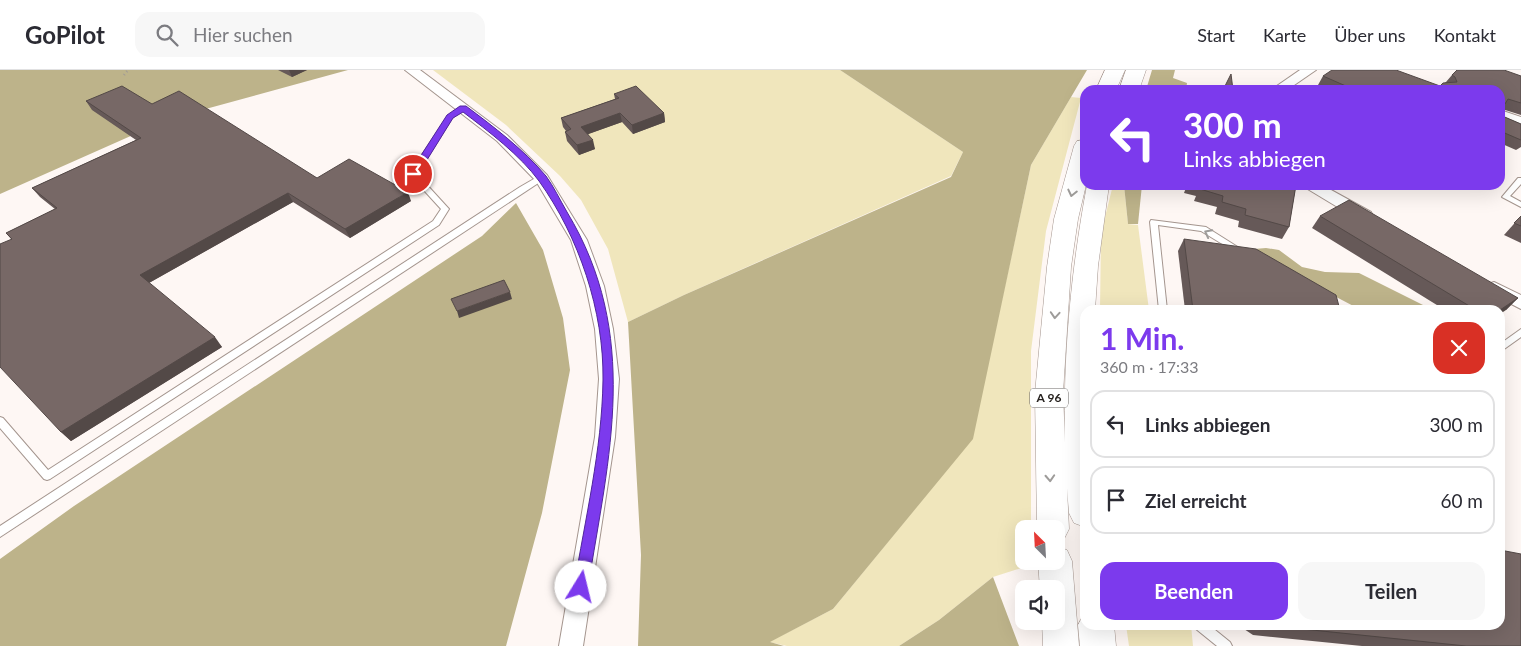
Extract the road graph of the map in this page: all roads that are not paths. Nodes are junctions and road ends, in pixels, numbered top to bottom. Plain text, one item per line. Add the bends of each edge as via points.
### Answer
1 (412, 70) edge
2 (1115, 70) edge
3 (1136, 70) edge
4 (1309, 70) edge
5 (1108, 85) edge
6 (1131, 85) edge
7 (1286, 85) edge
8 (463, 108) junction
9 (1505, 116) edge
10 (1521, 122) edge
11 (1080, 165) edge
12 (542, 178) junction
13 (1521, 180) edge
14 (1097, 190) edge
15 (1320, 190) edge
16 (1521, 205) edge
17 (1378, 224) edge
18 (1252, 258) edge
19 (1479, 280) edge
20 (1521, 303) edge
21 (1083, 305) edge
22 (1163, 305) edge
23 (1521, 332) edge
24 (1505, 345) edge
25 (1080, 362) edge
26 (0, 421) edge
27 (1080, 432) edge
28 (1053, 520) edge
29 (0, 532) edge
30 (1056, 570) edge
31 (1096, 630) edge
32 (1206, 630) edge
33 (571, 646) edge
34 (1061, 646) edge
35 (1098, 646) edge
36 (1226, 646) edge

1 - 8 street
2 - 5 highway
3 - 6 highway
4 - 7 street
8 - 12 street via 502,138
8 - 26 lane via 450,117 413,174 446,209 436,223 47,476
9 - 10 street
11 -> 28 highway, A 96 via 1066,219 1057,286 1049,394
12 - 29 lane
12 - 33 street via 579,240 595,286 609,379 605,437
13 - 16 lane via 1506,197
14 - 21 highway, A 96 via 1085,268
15 - 17 street
18 -> 22 lane via 1203,229 1154,222
19 - 20 street
23 - 24 lane
25 - 27 highway, A 96
30 - 34 highway
31 - 35 highway
32 - 36 lane

